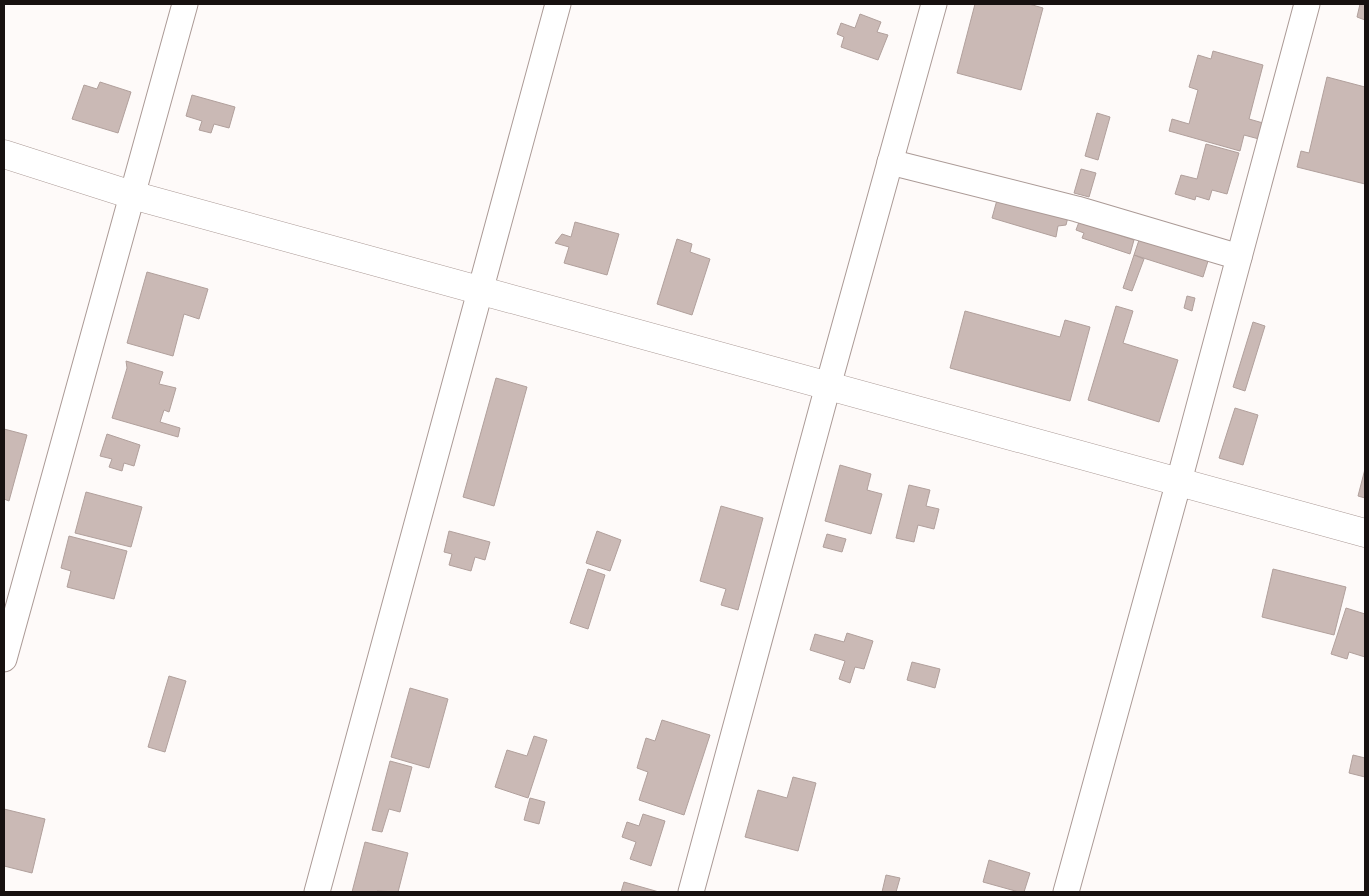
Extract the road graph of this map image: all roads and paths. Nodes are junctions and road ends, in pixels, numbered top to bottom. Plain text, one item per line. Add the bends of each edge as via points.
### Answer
1 (185, 4) edge
2 (558, 4) edge
3 (934, 4) edge
4 (1307, 4) edge
5 (4, 154) edge
6 (890, 162) junction
7 (132, 195) junction
8 (1239, 257) junction
9 (481, 291) junction
10 (828, 386) junction
11 (1179, 481) junction
12 (1365, 533) edge
13 (4, 659) edge
14 (317, 892) edge
15 (691, 892) edge
16 (1066, 892) edge

1 - 7 street
2 - 9 street
3 - 6 street
4 - 8 street
5 - 7 street
6 - 8 street via 1077,209
6 - 10 street
7 - 9 street
7 - 13 street
8 - 11 street
9 - 10 street
9 - 14 street
10 - 11 street
10 - 15 street
11 - 12 street
11 - 16 street

